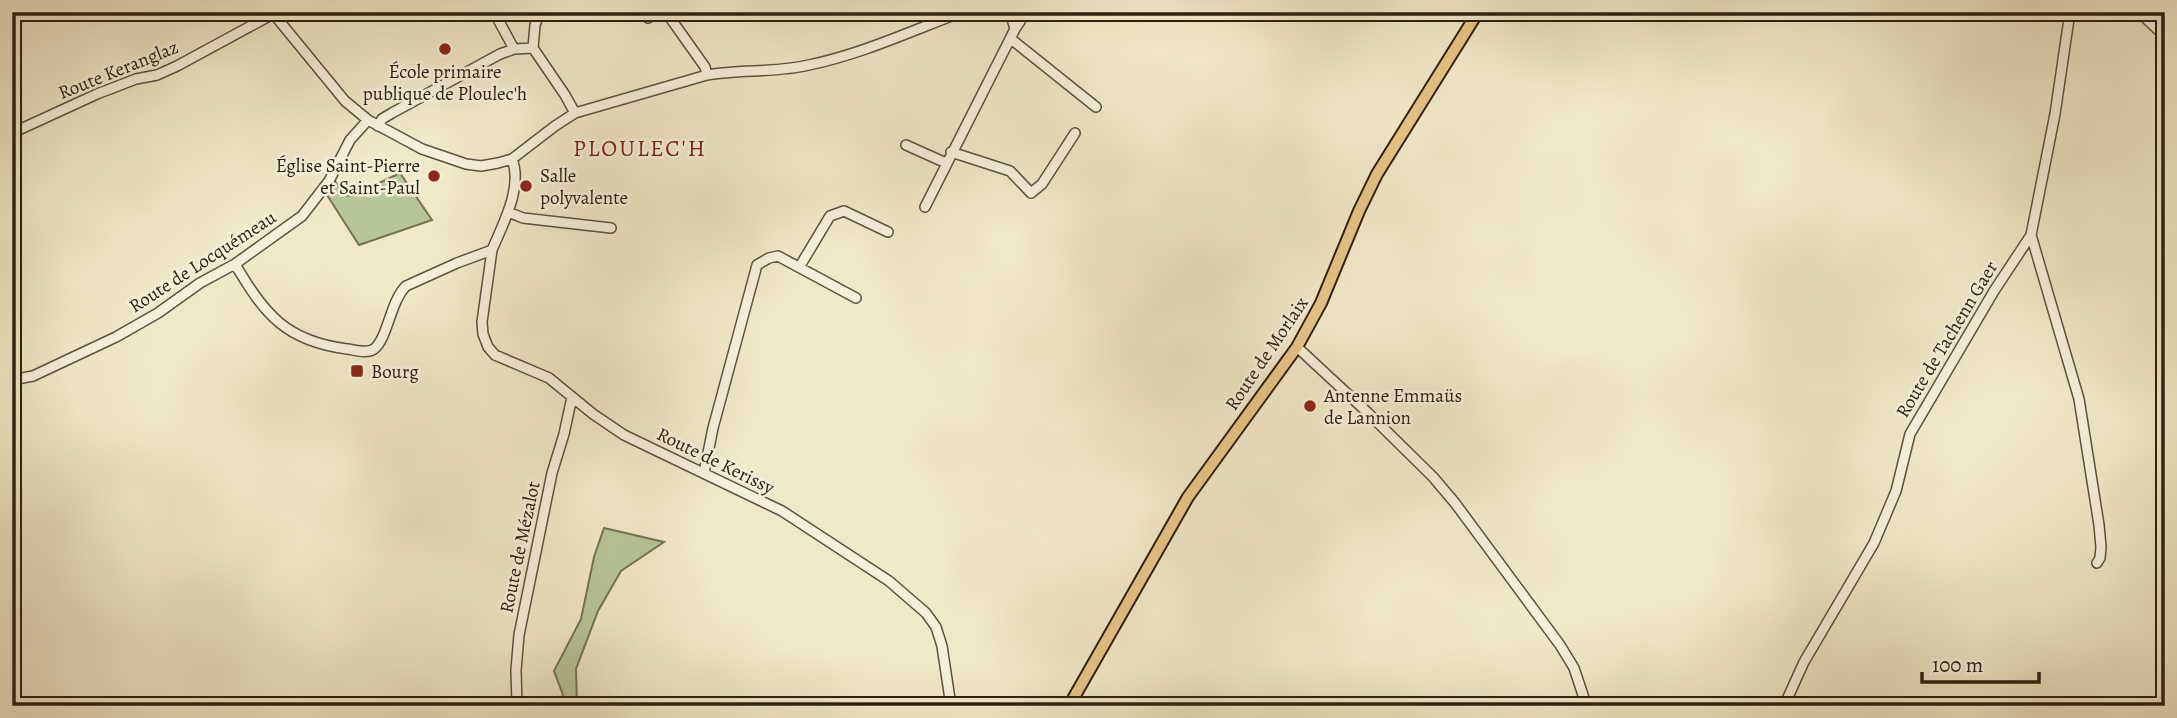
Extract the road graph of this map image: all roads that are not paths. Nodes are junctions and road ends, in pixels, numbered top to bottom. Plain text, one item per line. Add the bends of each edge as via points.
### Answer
1 (494, 12) edge
2 (540, 12) edge
3 (657, 12) edge
4 (666, 12) edge
5 (962, 12) edge
6 (1010, 12) edge
7 (1027, 12) edge
8 (1478, 12) edge
9 (2070, 12) edge
10 (2139, 12) edge
11 (272, 13) edge
12 (648, 18) dead end
13 (1015, 29) junction
14 (2165, 33) edge
15 (1011, 39) junction
16 (533, 48) junction
17 (514, 49) junction
18 (707, 75) junction
19 (1096, 107) dead end
20 (575, 113) junction
21 (368, 120) junction
22 (378, 126) junction
23 (12, 133) edge
24 (1075, 133) dead end
25 (906, 145) dead end
26 (951, 152) junction
27 (512, 159) junction
28 (946, 163) junction
29 (925, 207) dead end
30 (508, 212) junction
31 (611, 228) dead end
32 (888, 232) dead end
33 (2031, 235) junction
34 (492, 250) junction
35 (235, 264) junction
36 (800, 266) junction
37 (856, 298) dead end
38 (1297, 347) junction
39 (12, 380) edge
40 (572, 397) junction
41 (704, 473) junction
42 (2096, 563) dead end
43 (1585, 701) dead end
44 (517, 706) edge
45 (951, 706) edge
46 (1069, 706) edge
47 (1784, 706) edge

1 - 17 street
2 - 16 street
3 - 12 street
4 - 18 street
5 - 18 street via 824,62
6 - 13 street
7 - 13 street
8 - 38 main road, Route de Morlaix via 1377,174
9 - 33 street, Route de Tachenn Gaer
10 - 14 street
11 - 21 street via 345,101
11 - 23 street, Route Keranglaz via 158,75 97,94
13 - 15 street
15 - 19 street
15 - 26 street
16 - 17 street
16 - 20 street
17 - 22 street via 421,97
18 - 20 street
20 - 27 street
21 - 22 street
21 - 35 street, Route de Locquémeau via 350,140 329,181 302,216
22 - 27 street via 422,149 466,164 481,166
24 - 26 street via 1042,184 1031,193 1010,172
25 - 28 street
26 - 28 street
27 - 30 street, Route de Kerissy via 515,182
28 - 29 street
30 - 31 street via 523,218
30 - 34 street, Route de Kerissy
32 - 36 street via 844,211 830,216
33 - 42 street via 2079,399 2099,525 2100,558
33 - 47 street, Route de Tachenn Gaer via 1910,434 1896,491 1874,543 1804,662
34 - 35 street via 406,286 380,340 367,352 305,340 288,329 253,296
34 - 40 street, Route de Kerissy via 482,322 488,347 495,355 549,378
35 - 39 street, Route de Locquémeau via 116,337 33,376
36 - 37 street
36 - 41 street via 778,256 757,265
38 - 43 street via 1412,455 1455,503 1560,645
38 - 46 main road, Route de Morlaix via 1188,497
40 - 41 street, Route de Kerissy via 624,435
40 - 44 street, Route de Mézalot via 519,635
41 - 45 street, Route de Kerissy via 782,511 889,581 926,612 942,646

